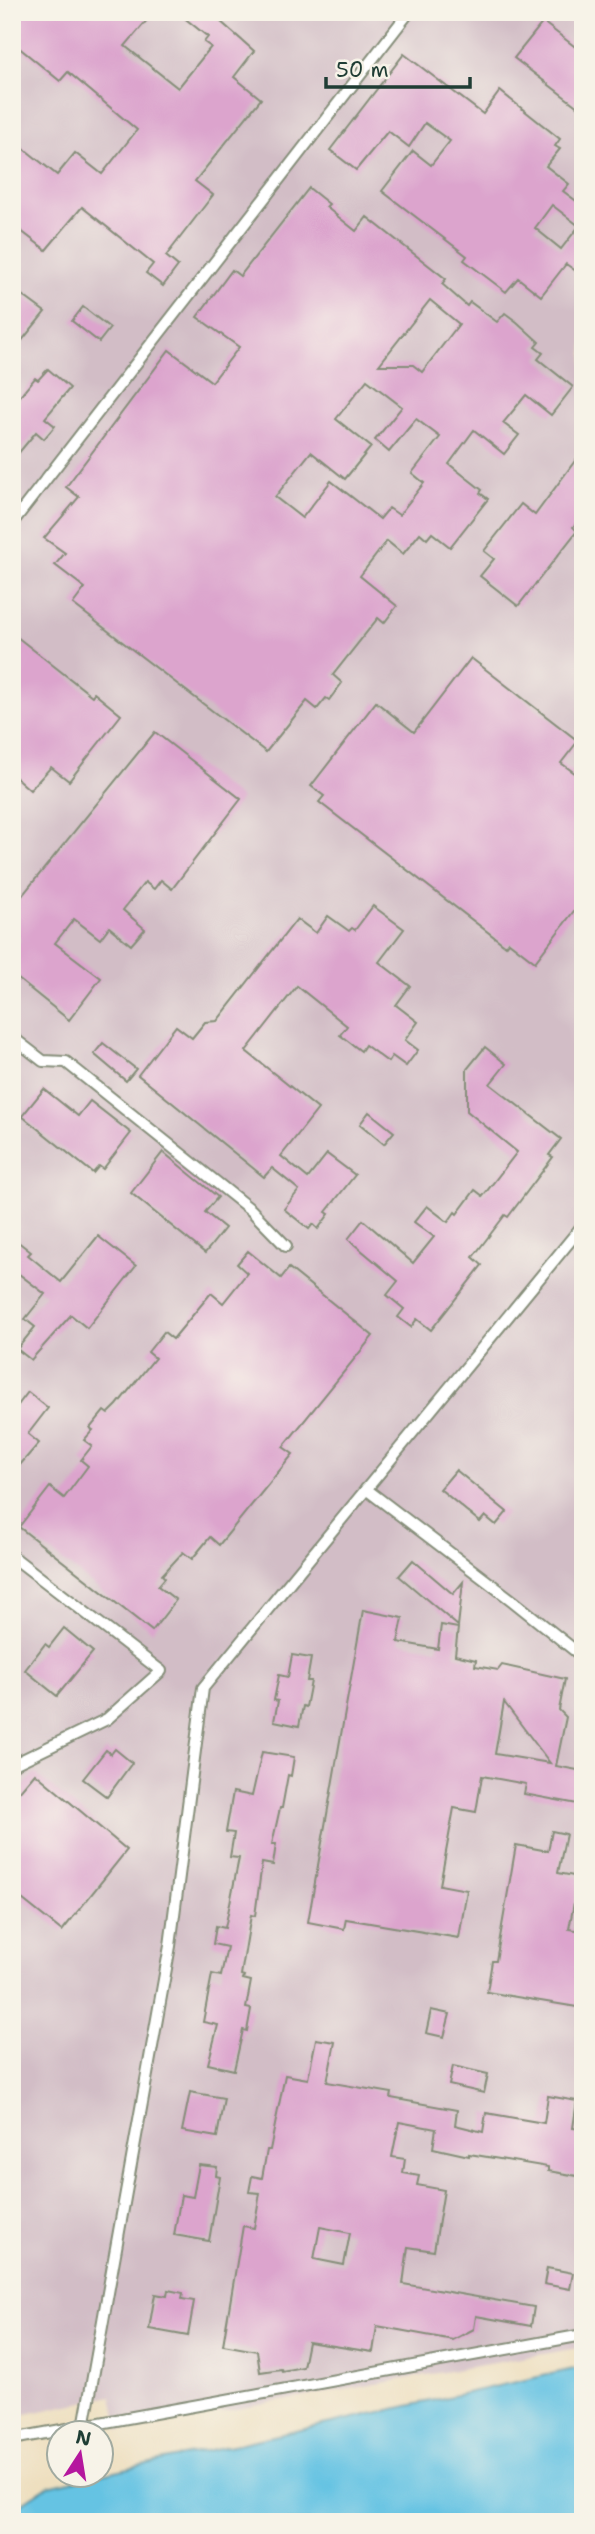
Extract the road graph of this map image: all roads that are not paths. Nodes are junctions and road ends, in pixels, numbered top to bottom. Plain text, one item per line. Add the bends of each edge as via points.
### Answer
1 (409, 12) edge
2 (12, 523) edge
3 (12, 1037) edge
4 (583, 1225) edge
5 (286, 1246) dead end
6 (366, 1489) junction
7 (12, 1556) edge
8 (583, 1657) edge
9 (12, 1765) edge
10 (583, 2335) edge
11 (86, 2418) edge
12 (116, 2421) edge
13 (46, 2433) edge
14 (12, 2439) edge

1 - 2 lane
3 - 5 lane via 43,1061 66,1062 251,1210
4 - 6 lane
6 - 8 lane
6 - 11 lane via 203,1688 170,1946
7 - 9 lane via 161,1671 107,1719
10 - 12 lane
13 - 14 lane

